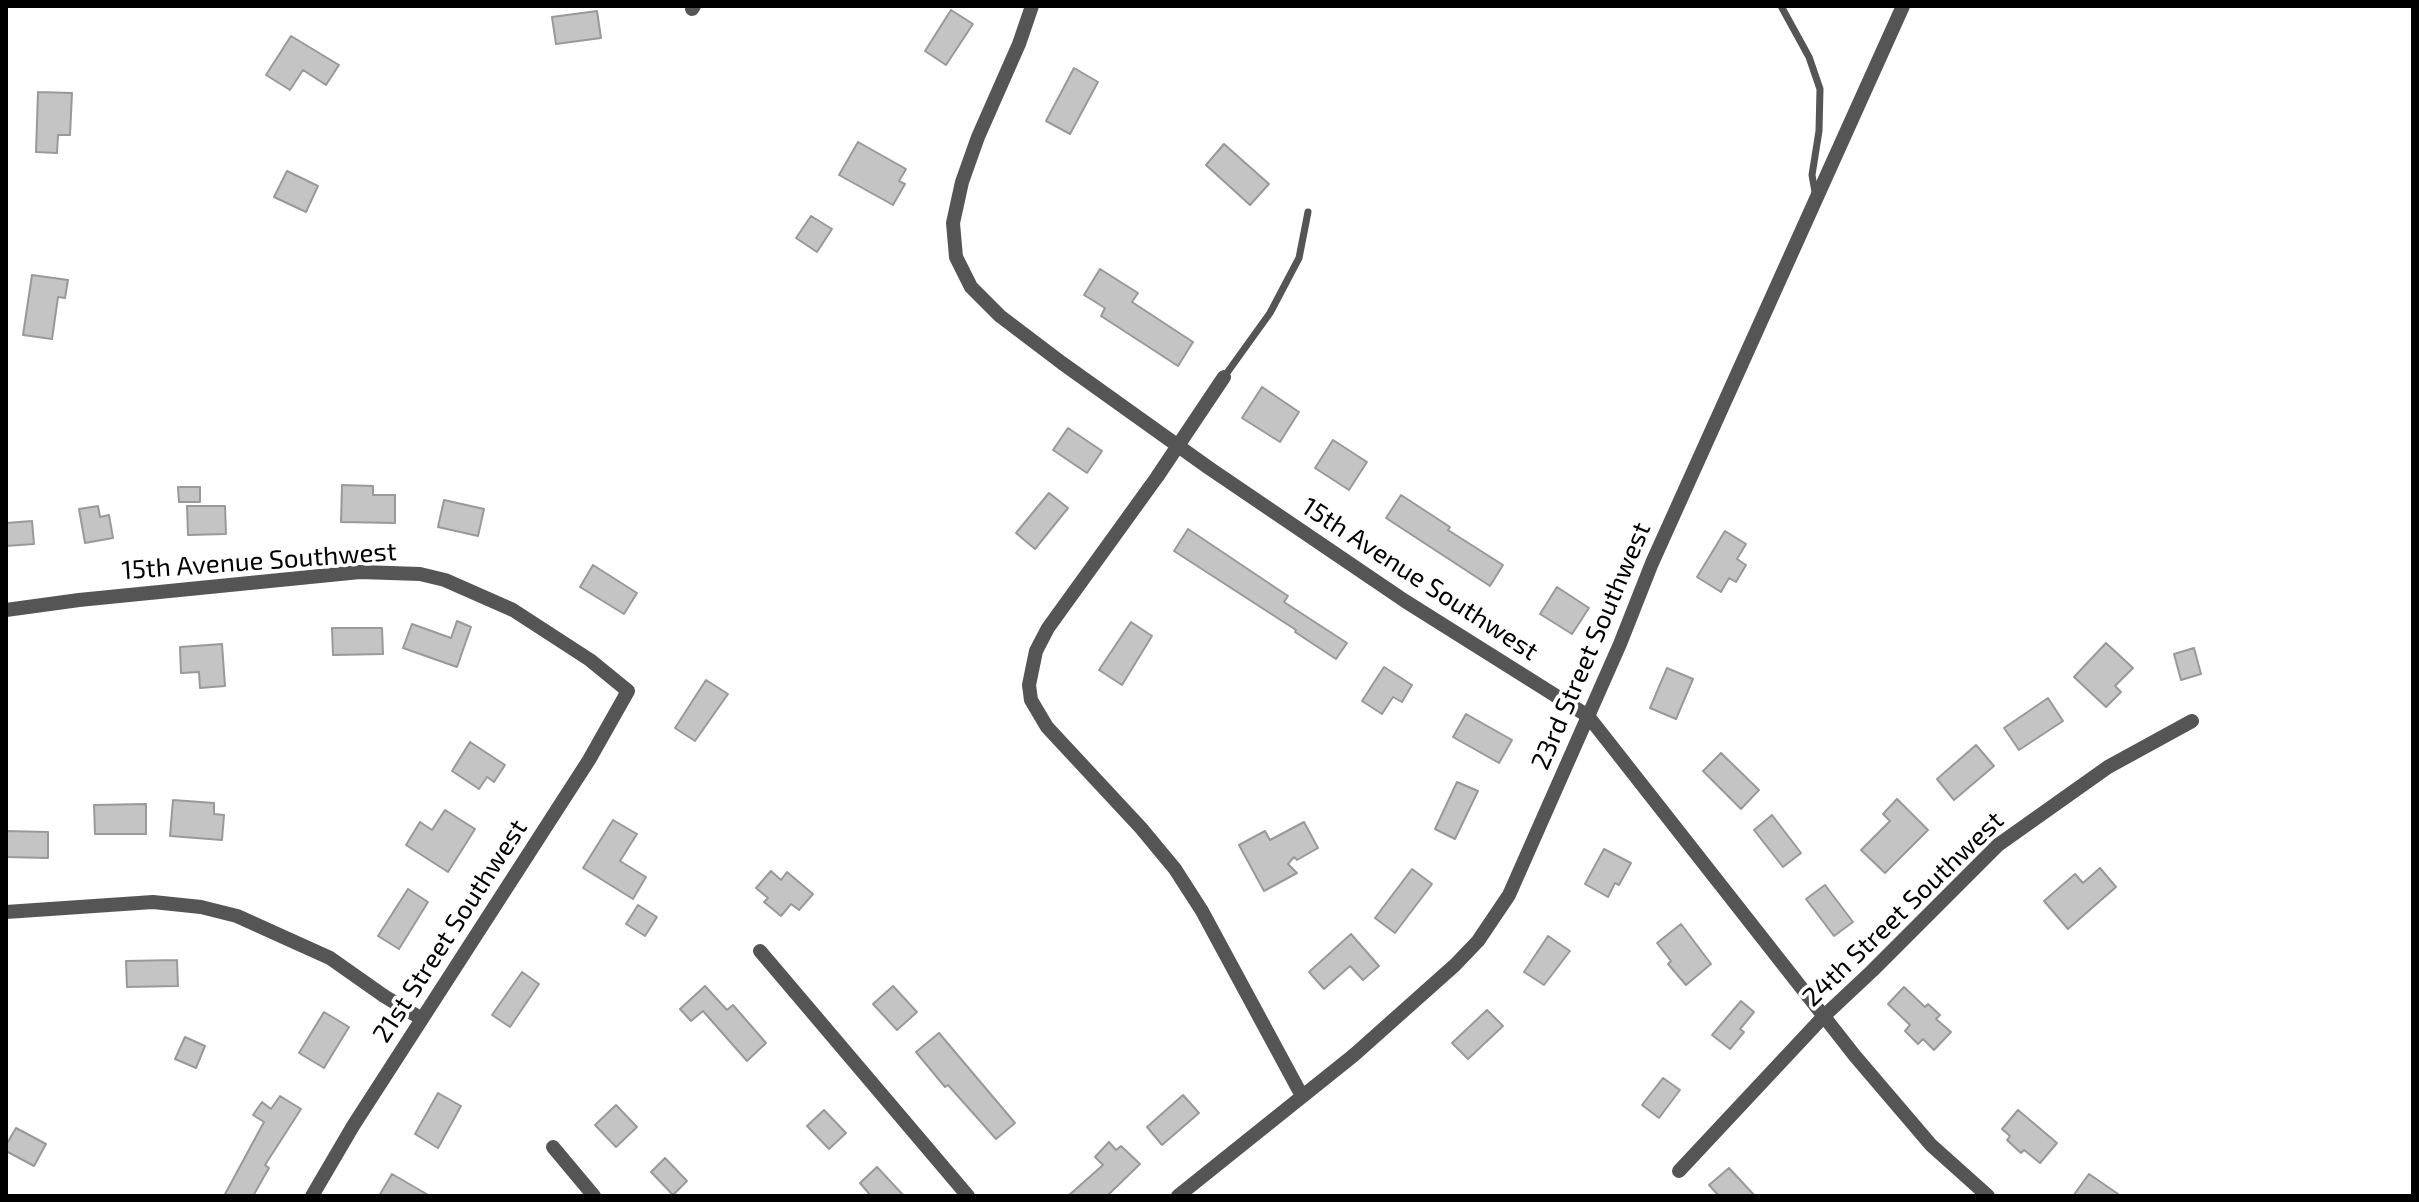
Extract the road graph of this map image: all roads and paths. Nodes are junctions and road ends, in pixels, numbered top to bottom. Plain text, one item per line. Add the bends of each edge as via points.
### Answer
1 (1032, 6) edge
2 (1781, 6) edge
3 (1903, 6) edge
4 (1817, 198) junction
5 (1308, 212) dead end
6 (1224, 377) joint
7 (1179, 446) junction
8 (6, 610) edge
9 (628, 691) joint
10 (1588, 716) junction
11 (2192, 721) dead end
12 (6, 912) edge
13 (760, 951) dead end
14 (1824, 1016) junction
15 (422, 1019) junction
16 (1302, 1096) junction
17 (553, 1147) dead end
18 (1679, 1171) dead end
19 (312, 1196) edge
20 (594, 1196) edge
21 (968, 1196) edge
22 (1178, 1196) edge
23 (1988, 1196) edge

1 - 7 street, 15th Avenue Southwest via 962,182 953,223 962,272 1000,316
2 - 4 lane via 1820,89 1812,175
3 - 4 street, 23rd Street Southwest
4 - 10 street, 23rd Street Southwest
5 - 6 lane via 1299,258 1270,313
6 - 7 street
7 - 10 street, 15th Avenue Southwest via 1405,601
7 - 16 street via 1048,628 1036,651 1031,700 1047,727 1182,879
8 - 9 street, 15th Avenue Southwest via 360,572 420,574 468,589 526,617
9 - 15 street, 21st Street Southwest
10 - 14 street, 15th Avenue Southwest
10 - 16 street, 23rd Street Southwest via 1519,875 1491,924 1455,965
11 - 14 street, 24th Street Southwest via 2108,767 1998,845
12 - 15 street via 153,902 237,916 330,958
13 - 21 street
14 - 18 street, 24th Street Southwest
14 - 23 street, 15th Avenue Southwest via 1931,1145
15 - 19 street, 21st Street Southwest
16 - 22 street, 23rd Street Southwest
17 - 20 street

